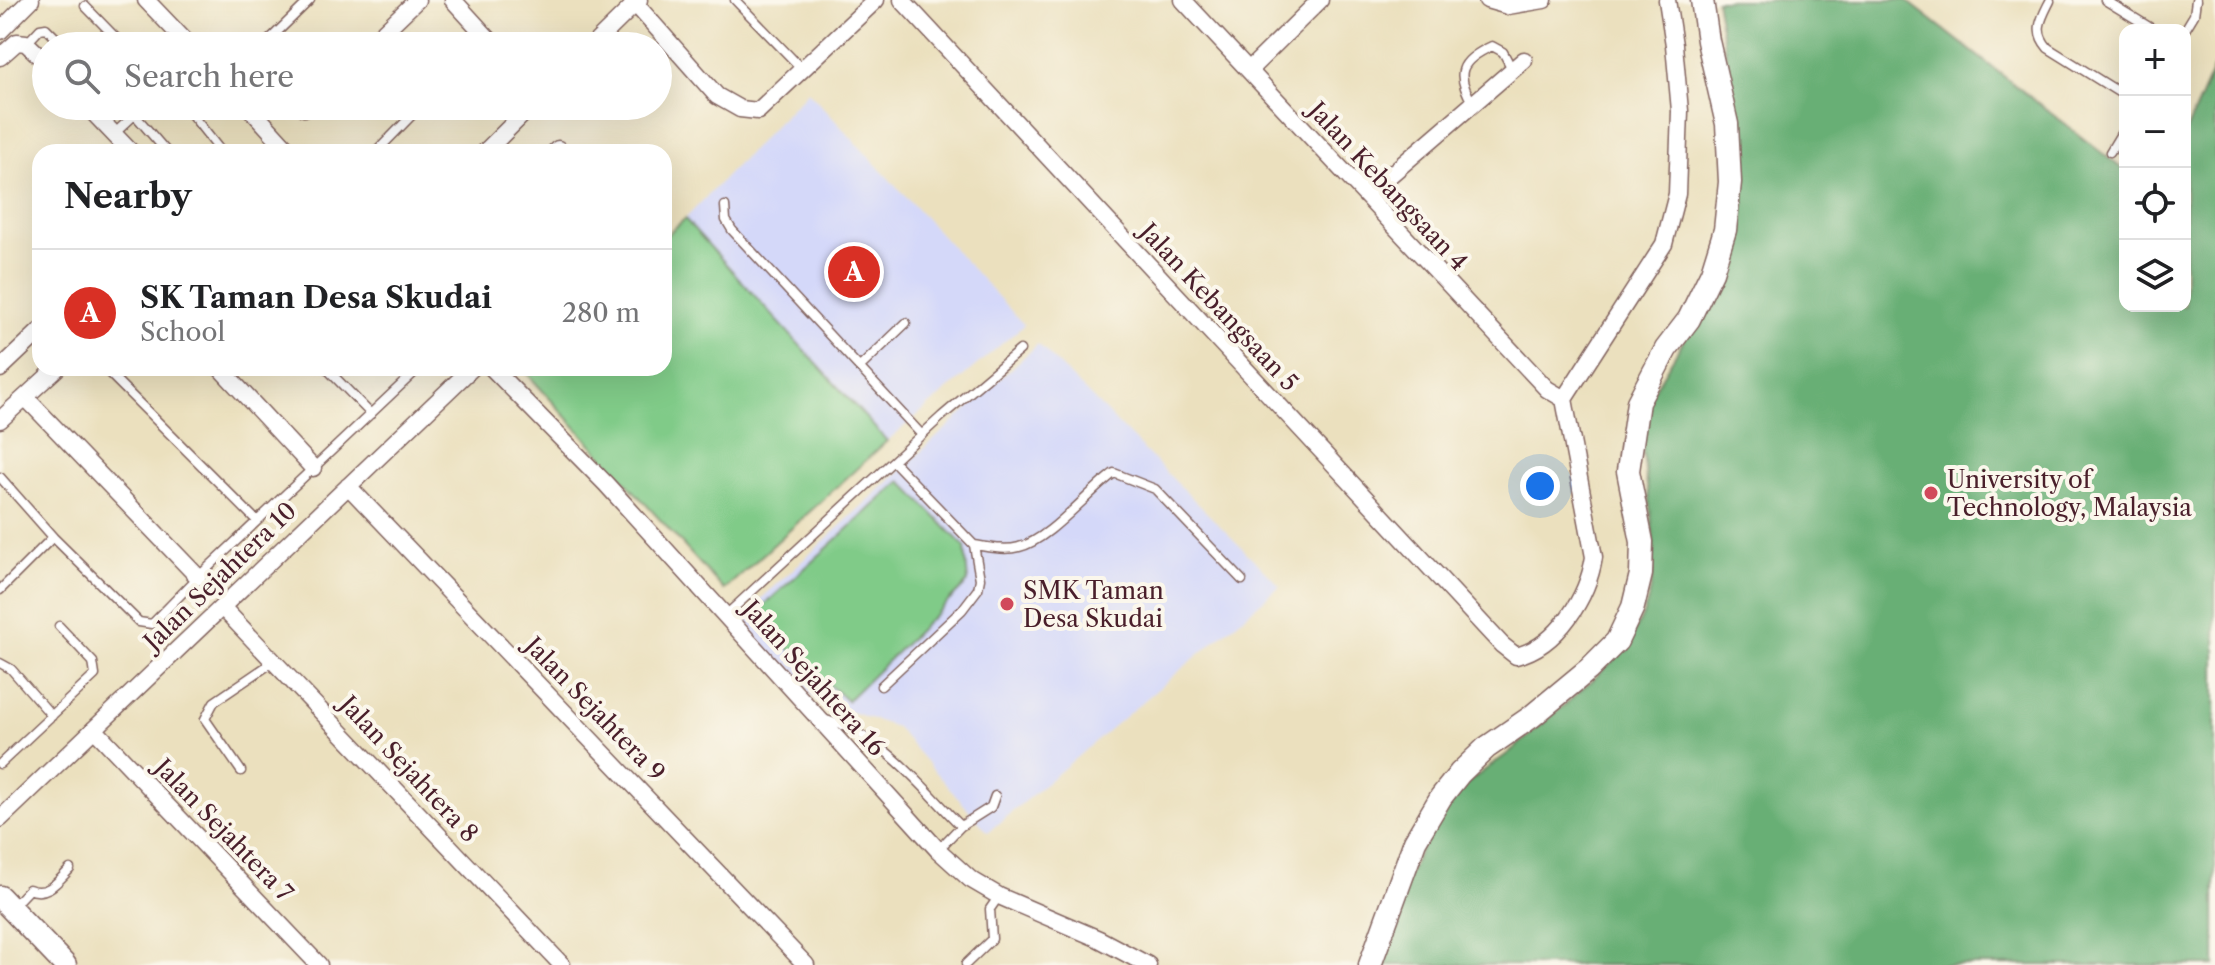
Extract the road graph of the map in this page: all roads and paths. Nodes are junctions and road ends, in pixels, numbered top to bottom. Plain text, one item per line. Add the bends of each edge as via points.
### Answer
1 (31, 0) edge
2 (146, 0) edge
3 (310, 0) edge
4 (417, 0) edge
5 (453, 0) edge
6 (735, 0) edge
7 (876, 0) edge
8 (902, 0) edge
9 (1183, 0) edge
10 (1320, 0) edge
11 (1487, 0) edge
12 (1544, 0) edge
13 (1667, 0) edge
14 (1702, 0) edge
15 (2039, 0) edge
16 (2105, 0) edge
17 (2196, 0) edge
18 (636, 1) edge
19 (2051, 1) edge
20 (85, 6) dead end
21 (2144, 24) edge
22 (2189, 24) edge
23 (0, 31) edge
24 (110, 32) edge
25 (177, 32) edge
26 (277, 32) edge
27 (384, 32) edge
28 (479, 32) edge
29 (606, 32) edge
30 (662, 32) edge
31 (32, 37) edge
32 (26, 43) junction
33 (672, 43) edge
34 (32, 49) edge
35 (0, 57) edge
36 (1518, 65) joint
37 (803, 70) junction
38 (1249, 70) junction
39 (2119, 92) edge
40 (1473, 104) junction
41 (103, 120) edge
42 (129, 120) edge
43 (139, 120) edge
44 (196, 120) edge
45 (261, 120) edge
46 (407, 120) edge
47 (517, 120) edge
48 (114, 134) junction
49 (2119, 137) edge
50 (123, 144) edge
51 (160, 144) edge
52 (215, 144) edge
53 (283, 144) edge
54 (384, 144) edge
55 (493, 144) edge
56 (2110, 152) dead end
57 (1367, 195) junction
58 (725, 206) dead end
59 (906, 323) dead end
60 (32, 338) edge
61 (1020, 350) dead end
62 (2, 363) edge
63 (859, 368) junction
64 (48, 376) edge
65 (112, 376) edge
66 (227, 376) edge
67 (334, 376) edge
68 (411, 376) edge
69 (464, 376) edge
70 (500, 376) edge
71 (25, 397) junction
72 (1564, 399) junction
73 (371, 414) junction
74 (0, 420) edge
75 (922, 435) junction
76 (894, 462) junction
77 (313, 468) junction
78 (0, 477) edge
79 (348, 486) junction
80 (257, 521) junction
81 (53, 537) junction
82 (974, 545) junction
83 (198, 577) junction
84 (1242, 580) dead end
85 (0, 590) edge
86 (222, 607) junction
87 (726, 615) junction
88 (59, 626) dead end
89 (274, 661) junction
90 (0, 663) edge
91 (881, 686) dead end
92 (52, 716) junction
93 (817, 718) junction
94 (94, 729) junction
95 (0, 764) edge
96 (241, 771) dead end
97 (995, 796) dead end
98 (0, 819) edge
99 (961, 826) junction
100 (938, 850) junction
101 (70, 869) dead end
102 (999, 896) junction
103 (6, 903) edge
104 (966, 964) edge
105 (1144, 964) edge
106 (65, 965) edge
107 (319, 965) edge
108 (562, 965) edge
109 (806, 965) edge
110 (1370, 965) edge

1 - 23 street
2 - 25 street
3 - 26 lane
4 - 27 street
5 - 28 street
6 - 37 lane
7 - 37 street
8 - 72 street, Jalan Kebangsaan 5 via 1516,656 1528,653 1561,626 1581,601 1591,575 1594,557
9 - 38 street, Jalan Kebangsaan 4
10 - 38 street
11 - 12 street via 1508,6
13 - 72 street via 1680,111 1677,194 1664,244
14 - 110 street via 1727,124 1730,182 1725,230 1689,319 1638,402 1628,471 1642,542 1633,607 1617,641 1589,669 1486,748 1441,797 1415,841
15 - 19 lane
16 - 21 lane
17 - 22 lane
18 - 29 street
18 - 30 street
19 - 39 lane via 2037,26 2040,39
20 - 24 lane
31 - 32 lane
32 - 34 street
32 - 35 street via 17,42
33 - 37 street via 717,96 740,109 758,111
36 - 40 street
36 - 40 lane via 1492,46 1476,54 1461,72
38 - 57 street, Jalan Kebangsaan 4
40 - 57 street
41 - 48 street
42 - 48 lane
43 - 51 lane
44 - 52 lane
45 - 53 street
46 - 54 lane
47 - 55 street
48 - 50 street
49 - 56 lane
57 - 72 street, Jalan Kebangsaan 4 via 1547,389
58 - 63 lane via 732,230
59 - 63 lane
60 - 62 street
61 - 75 lane
63 - 75 lane
64 - 71 street
65 - 80 lane
66 - 77 street
67 - 73 lane
68 - 73 lane
69 - 79 street, Jalan Sejahtera 10
70 - 87 street, Jalan Sejahtera 16
71 - 74 street
71 - 83 street
73 - 77 lane
75 - 76 lane
76 - 82 lane
76 - 87 lane
77 - 80 lane
78 - 81 lane
79 - 86 street, Jalan Sejahtera 10
79 - 109 street, Jalan Sejahtera 9
80 - 83 lane
81 - 83 lane via 146,624 152,624
81 - 85 lane
82 - 84 lane via 1022,547 1114,473 1155,489
82 - 91 lane via 978,589
86 - 89 street, Jalan Sejahtera 8
86 - 94 street, Jalan Sejahtera 10
87 - 93 street, Jalan Sejahtera 16
88 - 92 lane via 96,672
89 - 96 lane via 214,702 205,719
89 - 108 street, Jalan Sejahtera 8
90 - 92 lane
92 - 95 lane
93 - 99 lane via 848,726 883,747
93 - 100 street, Jalan Sejahtera 16
94 - 98 street, Jalan Sejahtera 10
94 - 107 street, Jalan Sejahtera 7
97 - 99 lane via 991,807
99 - 100 lane
100 - 102 street, Jalan Sejahtera 16
101 - 103 lane via 48,890 29,889
102 - 104 lane via 990,909 992,939
102 - 105 street, Jalan Sejahtera 16
103 - 106 street

